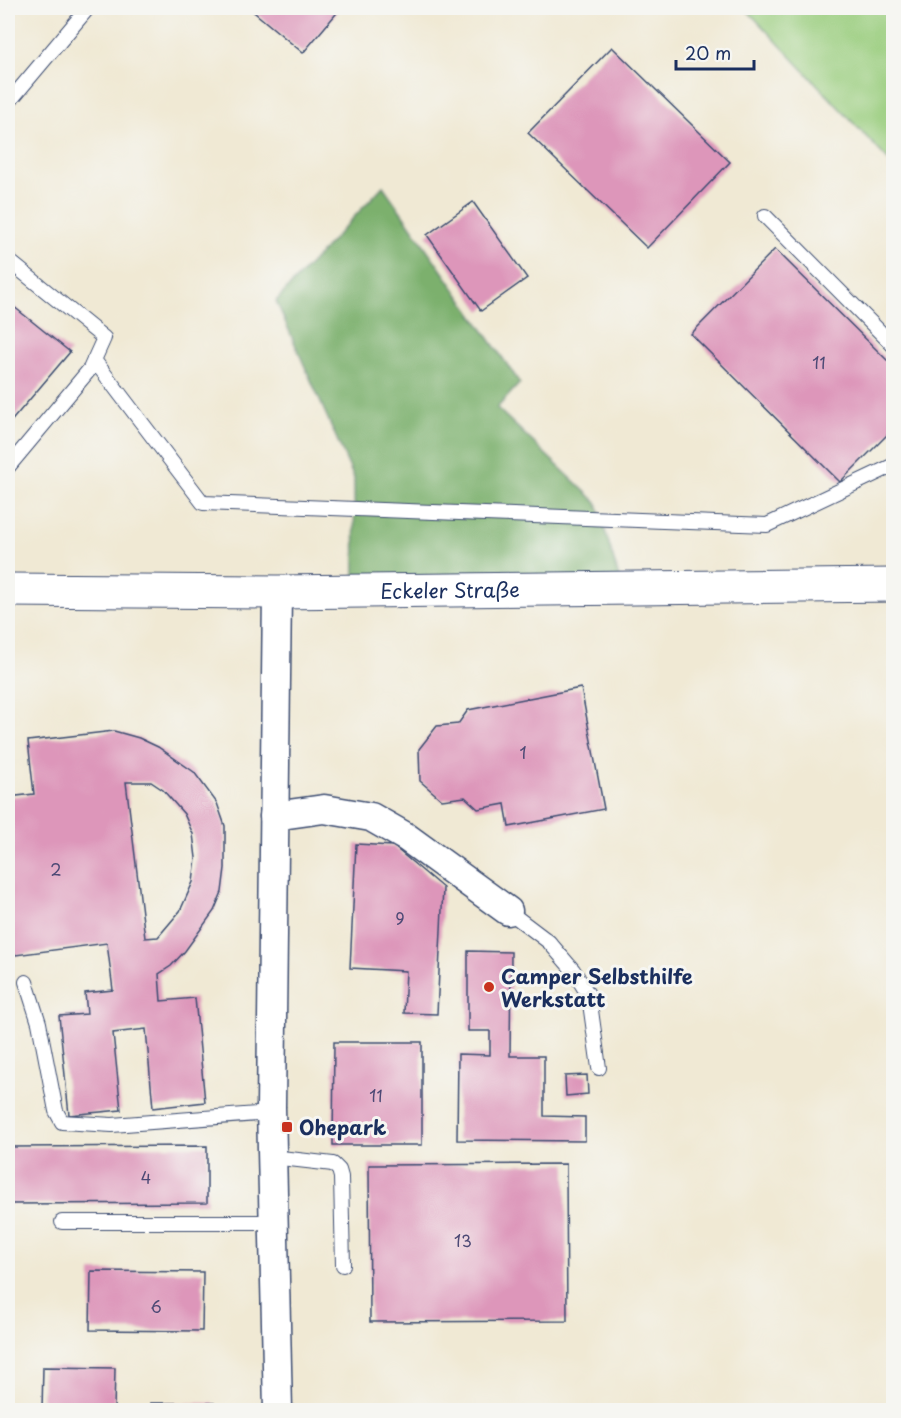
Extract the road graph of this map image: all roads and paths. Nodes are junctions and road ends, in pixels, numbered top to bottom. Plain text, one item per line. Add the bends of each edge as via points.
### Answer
1 (87, 8) edge
2 (8, 103) edge
3 (765, 216) dead end
4 (8, 260) edge
5 (894, 346) edge
6 (94, 360) junction
7 (894, 465) edge
8 (8, 467) edge
9 (894, 585) edge
10 (8, 590) edge
11 (277, 592) junction
12 (274, 816) junction
13 (508, 911) joint
14 (26, 982) dead end
15 (598, 1068) dead end
16 (271, 1113) junction
17 (272, 1157) junction
18 (63, 1222) dead end
19 (273, 1222) junction
20 (343, 1265) dead end
21 (278, 1410) edge

1 - 2 lane
3 - 5 lane
4 - 6 lane via 104,338
6 - 7 lane via 203,503 767,525
6 - 8 lane
9 - 11 street, Eckeler Straße
10 - 11 street, Eckeler Straße
11 - 12 street
12 - 13 street via 324,809 371,817 406,837
12 - 16 street
13 - 15 lane via 549,942 589,996
14 - 16 lane via 62,1122 112,1125
16 - 17 street
17 - 19 street
17 - 20 lane via 333,1164 339,1170
18 - 19 lane
19 - 21 street

